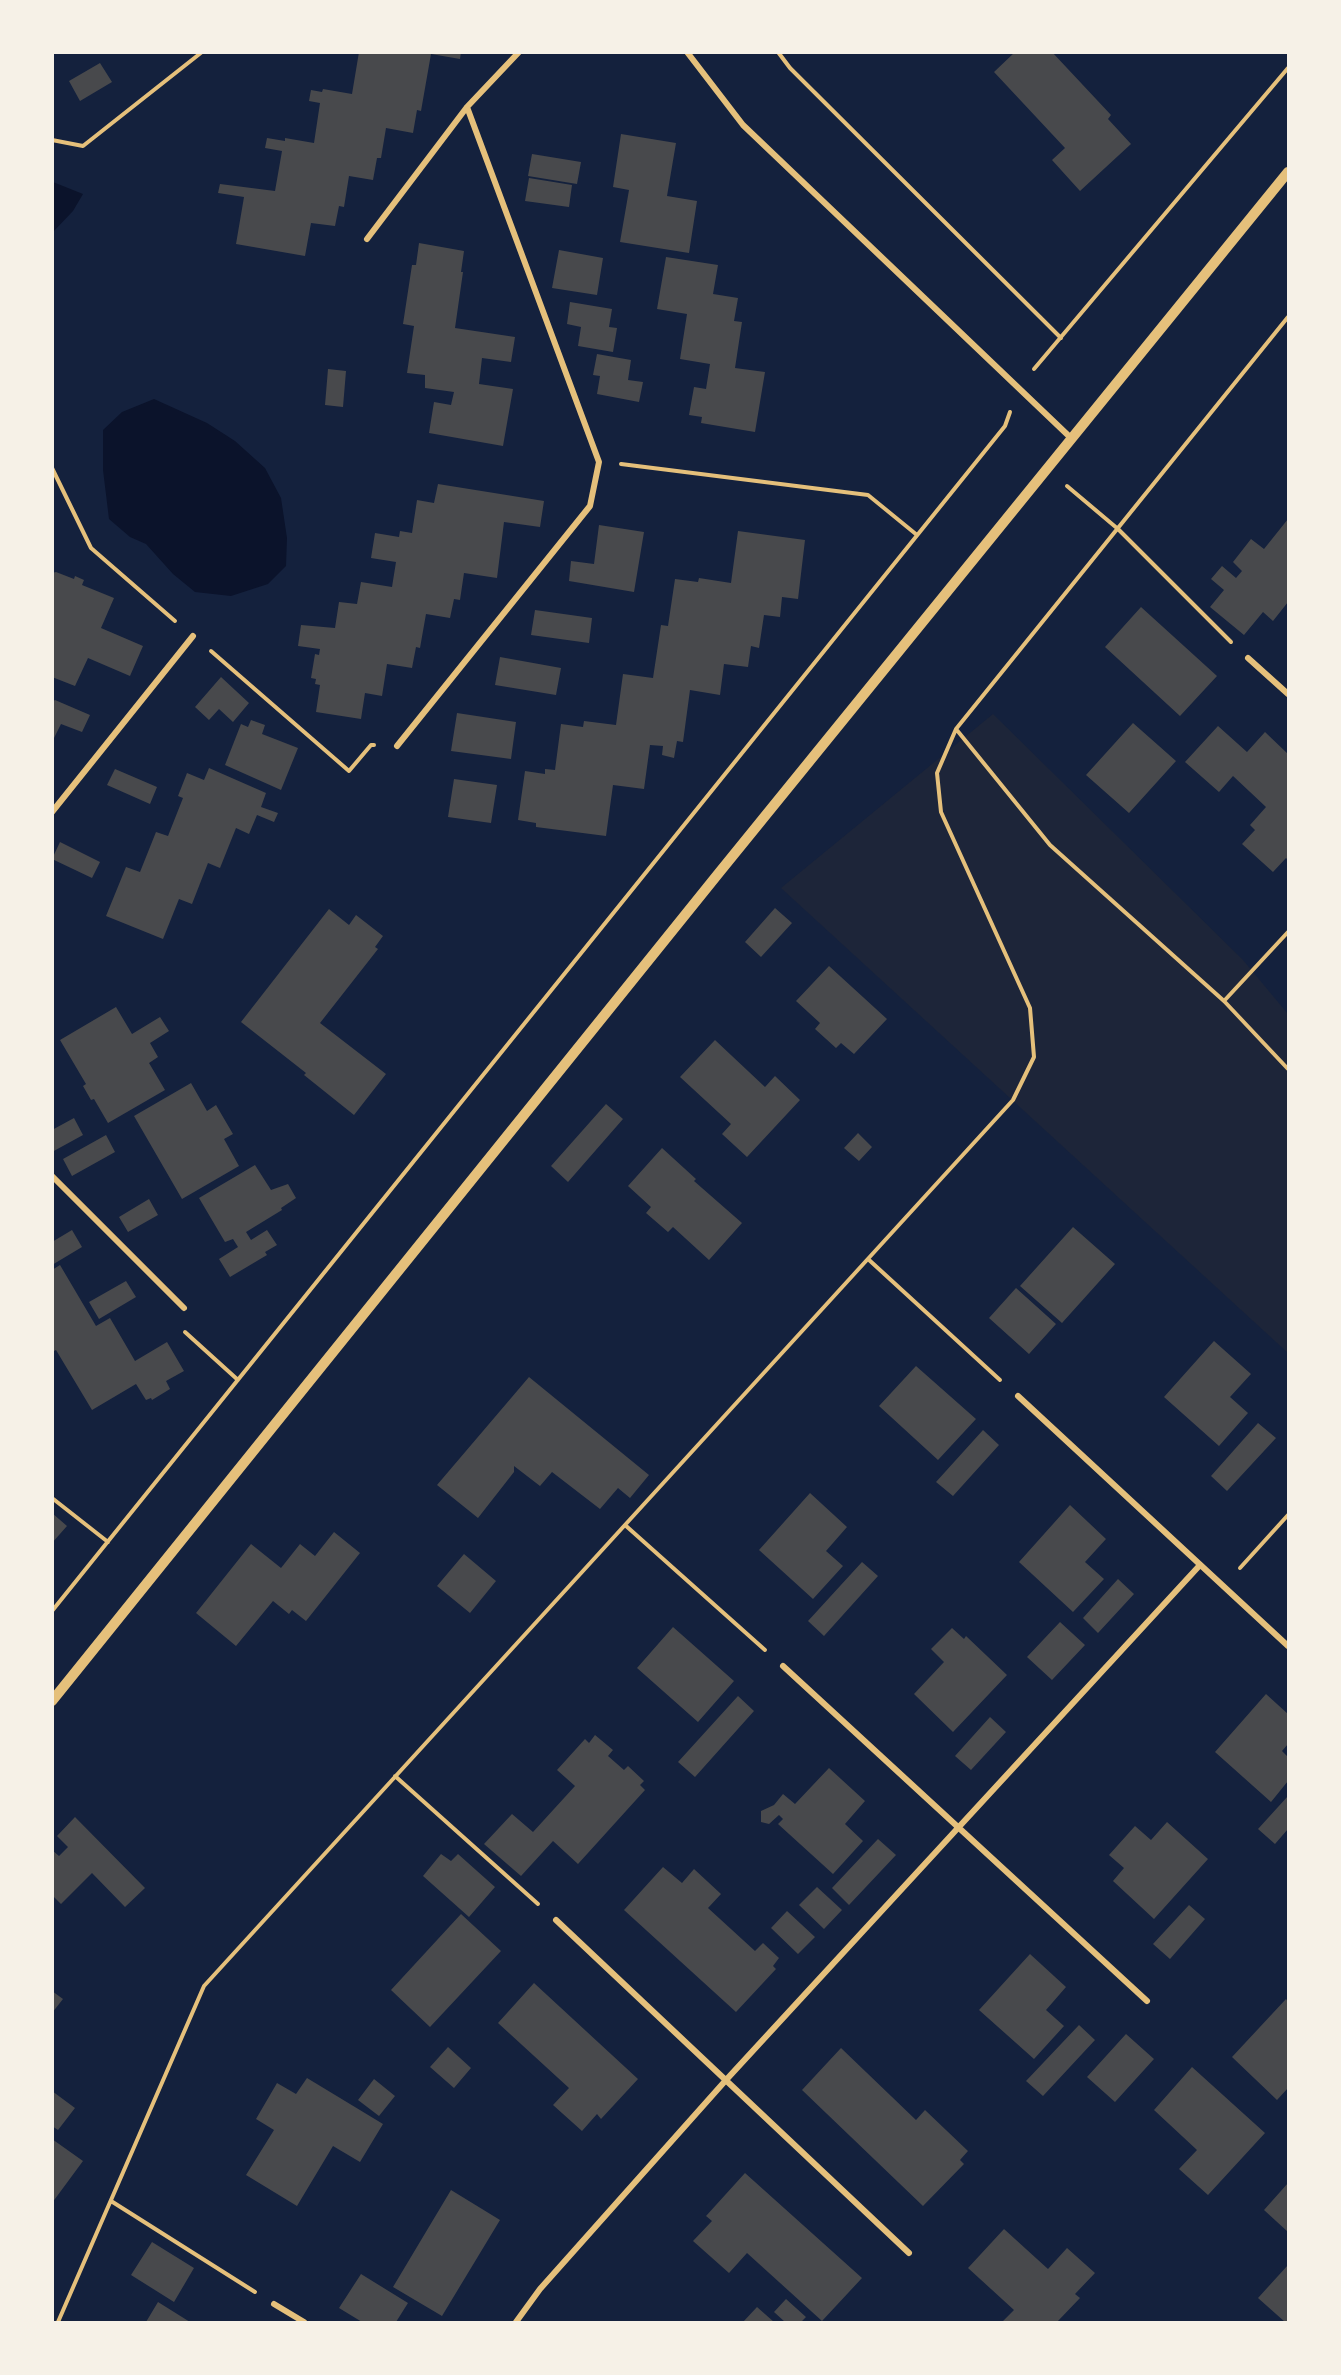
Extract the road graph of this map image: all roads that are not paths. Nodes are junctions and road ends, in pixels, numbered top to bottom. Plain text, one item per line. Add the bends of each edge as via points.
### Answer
1 (519, 52) edge
2 (687, 52) edge
3 (467, 107) junction
4 (1288, 172) edge
5 (367, 239) dead end
6 (1072, 439) junction
7 (193, 636) dead end
8 (1248, 658) road end
9 (1288, 694) edge
10 (397, 746) road end
11 (52, 812) edge
12 (52, 1176) edge
13 (184, 1308) road end
14 (1018, 1396) road end
15 (1200, 1565) junction
16 (1288, 1646) edge
17 (783, 1666) road end
18 (52, 1701) edge
19 (958, 1828) junction
20 (556, 1920) road end
21 (1147, 2001) dead end
22 (726, 2080) junction
23 (909, 2253) dead end
24 (274, 2304) road end
25 (304, 2322) edge
26 (516, 2322) edge

1 - 3 street
2 - 6 street via 742,125
3 - 5 street
3 - 10 street via 599,462 590,506
4 - 6 street
6 - 18 street
7 - 11 street
8 - 9 street
12 - 13 street
14 - 15 street
15 - 16 street
15 - 19 street
17 - 19 street
19 - 21 street
19 - 22 street
20 - 22 street
22 - 23 street
22 - 26 street via 540,2289
24 - 25 street

